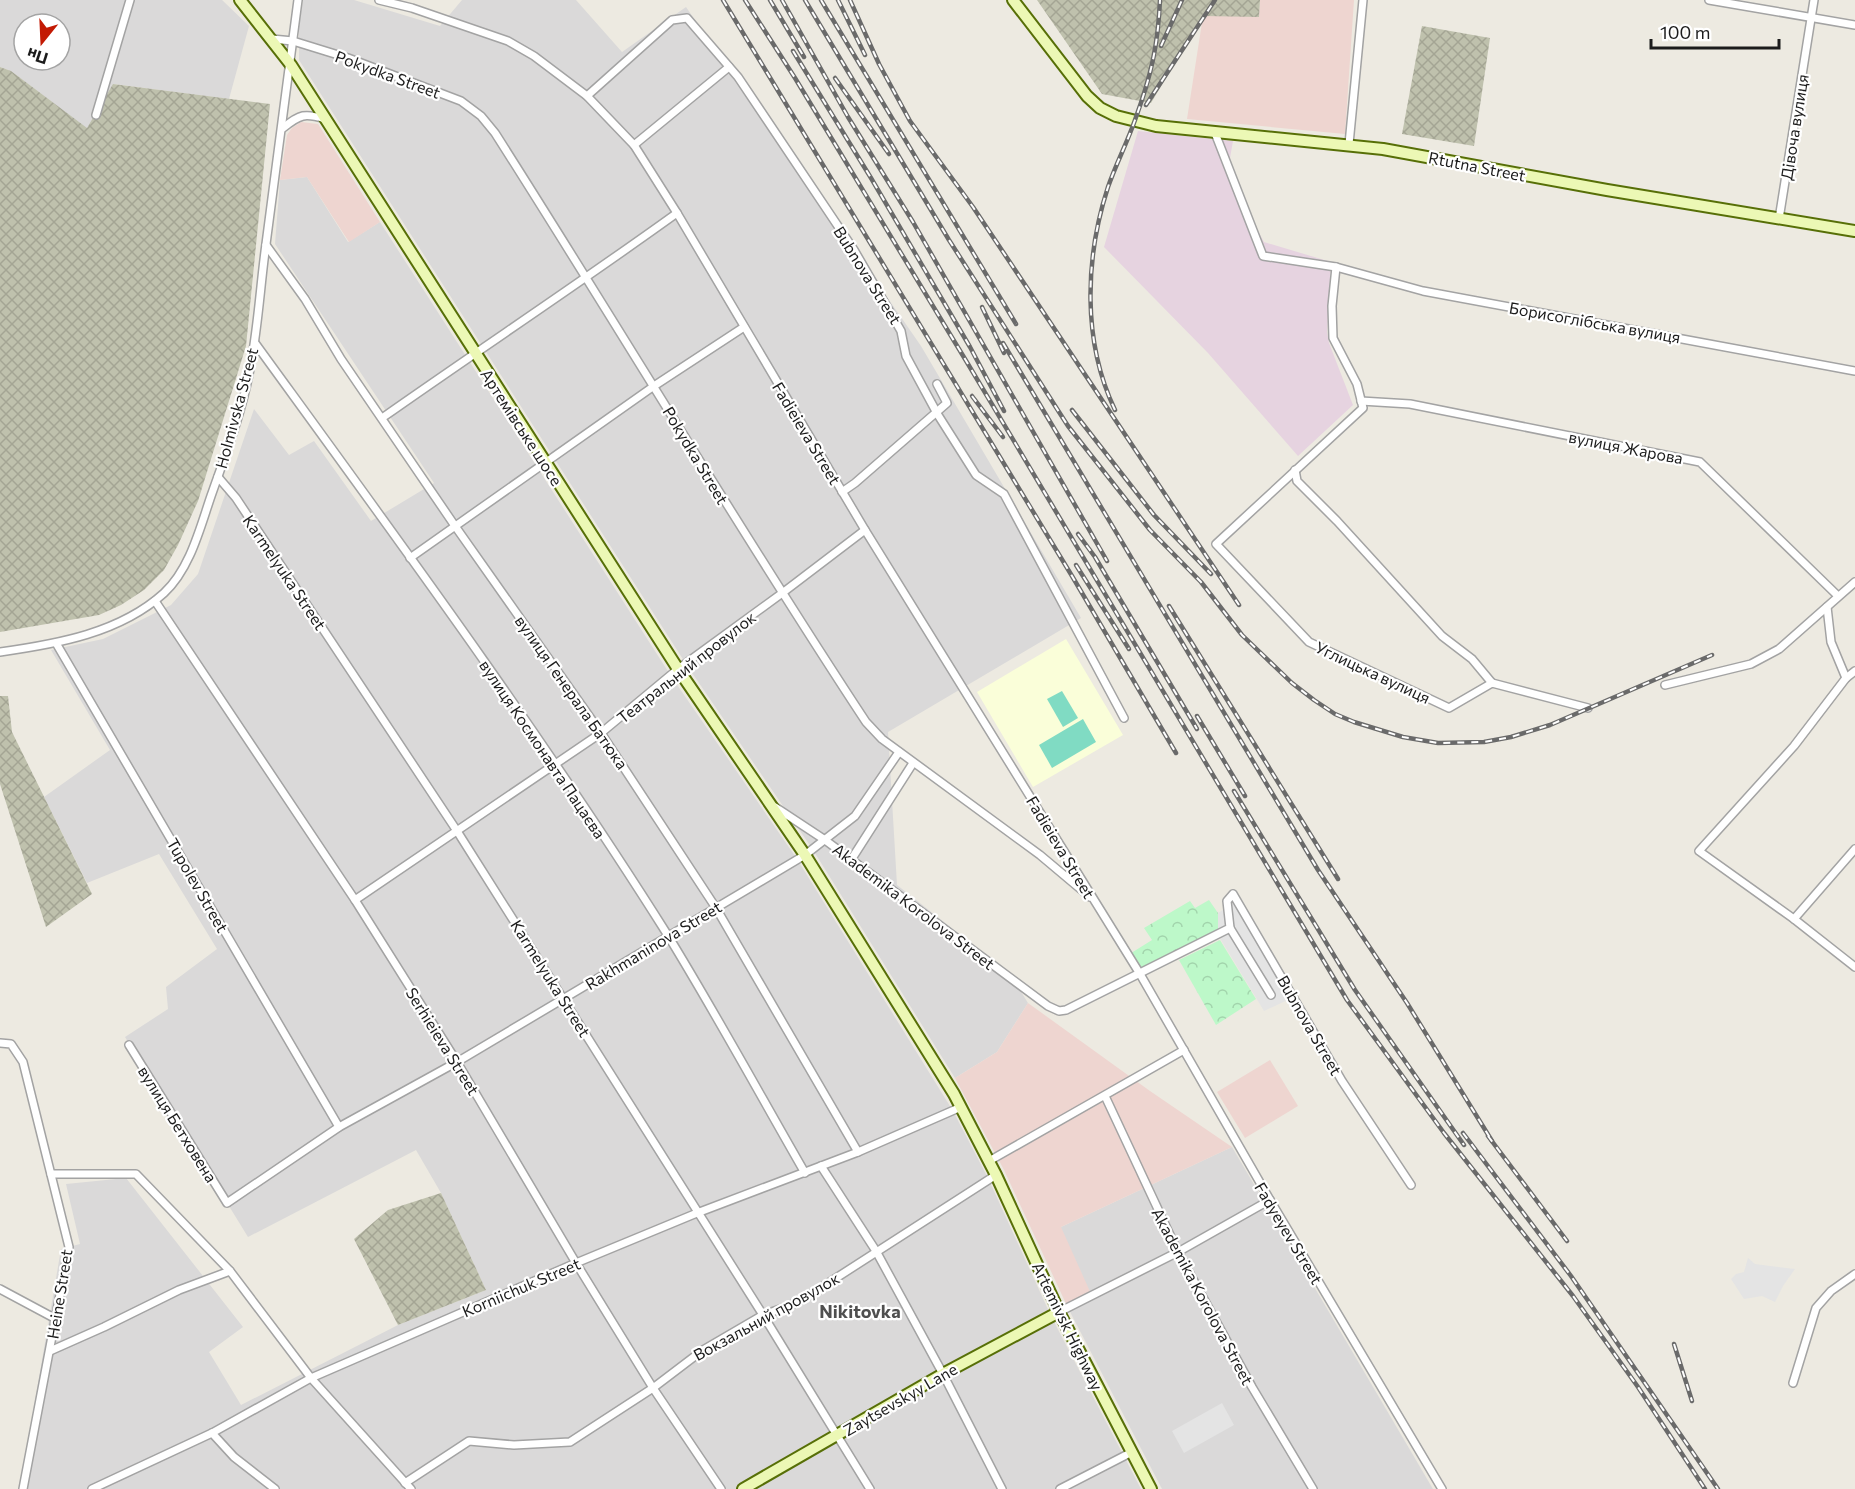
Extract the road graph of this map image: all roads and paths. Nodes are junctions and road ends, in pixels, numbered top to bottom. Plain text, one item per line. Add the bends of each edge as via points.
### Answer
1 (130, 0) edge
2 (240, 0) edge
3 (298, 0) edge
4 (379, 0) edge
5 (1013, 0) edge
6 (1362, 0) edge
7 (1710, 0) edge
8 (1814, 0) edge
9 (1811, 17) junction
10 (1855, 25) edge
11 (272, 39) junction
12 (293, 40) junction
13 (291, 65) junction
14 (729, 68) junction
15 (587, 96) junction
16 (96, 115) dead end
17 (326, 119) junction
18 (283, 128) junction
19 (1215, 133) junction
20 (1349, 144) junction
21 (634, 145) junction
22 (677, 213) junction
23 (1779, 219) junction
24 (1855, 231) edge
25 (266, 245) junction
26 (1336, 267) junction
27 (588, 278) junction
28 (744, 327) junction
29 (255, 343) junction
30 (474, 353) junction
31 (1855, 371) edge
32 (937, 384) dead end
33 (654, 386) junction
34 (1362, 404) junction
35 (936, 411) junction
36 (382, 418) junction
37 (544, 462) junction
38 (1296, 470) junction
39 (218, 477) junction
40 (842, 492) junction
41 (455, 526) junction
42 (865, 530) junction
43 (410, 558) junction
44 (1853, 587) edge
45 (781, 594) junction
46 (1839, 597) junction
47 (154, 601) junction
48 (1827, 608) junction
49 (56, 643) junction
50 (0, 652) edge
51 (678, 669) junction
52 (1855, 671) edge
53 (1846, 678) junction
54 (1492, 683) junction
55 (1665, 685) dead end
56 (1588, 708) dead end
57 (1124, 717) dead end
58 (601, 733) junction
59 (899, 752) junction
60 (913, 763) junction
61 (555, 765) junction
62 (769, 802) junction
63 (457, 831) junction
64 (825, 840) junction
65 (1855, 849) edge
66 (805, 855) junction
67 (851, 860) junction
68 (1093, 899) junction
69 (355, 900) junction
70 (716, 908) junction
71 (1794, 919) junction
72 (1230, 928) junction
73 (667, 935) junction
74 (1855, 967) edge
75 (1140, 974) junction
76 (1271, 995) dead end
77 (564, 999) junction
78 (0, 1043) edge
79 (129, 1045) dead end
80 (1184, 1050) junction
81 (457, 1062) junction
82 (1105, 1096) junction
83 (961, 1107) junction
84 (339, 1127) junction
85 (858, 1152) junction
86 (989, 1161) junction
87 (821, 1166) junction
88 (805, 1173) junction
89 (51, 1174) junction
90 (996, 1174) junction
91 (1411, 1185) dead end
92 (1270, 1200) junction
93 (226, 1203) joint
94 (697, 1213) junction
95 (876, 1251) junction
96 (1178, 1252) junction
97 (576, 1263) junction
98 (230, 1271) junction
99 (1855, 1274) edge
100 (0, 1289) edge
101 (1059, 1312) junction
102 (763, 1315) junction
103 (56, 1319) junction
104 (50, 1351) junction
105 (943, 1374) junction
106 (311, 1378) junction
107 (1793, 1383) dead end
108 (653, 1388) junction
109 (212, 1433) junction
110 (837, 1435) junction
111 (1132, 1452) junction
112 (408, 1486) edge
113 (25, 1489) edge
114 (92, 1489) edge
115 (275, 1489) edge
116 (721, 1489) edge
117 (742, 1489) edge
118 (870, 1489) edge
119 (1002, 1489) edge
120 (1060, 1489) edge
121 (1151, 1489) edge
122 (1313, 1489) edge
123 (1442, 1489) edge

1 - 16 street
2 - 11 main road, Артемівське шосе
3 - 12 street, Holmivska Street
4 - 15 street, Fadieieva Street via 508,41
5 - 19 main road, Rtutna Street via 1100,108 1135,122
6 - 20 street
7 - 9 street
8 - 9 street, Дівоча вулиця
9 - 10 street
9 - 23 street, Дівоча вулиця
11 - 12 street, Pokydka Street
11 - 13 main road, Артемівське шосе
12 - 13 street, Holmivska Street
12 - 27 street, Pokydka Street via 461,101 481,116
13 - 17 main road, Артемівське шосе
13 - 18 street, Holmivska Street
14 - 15 street, Bubnova Street via 687,18 672,20
14 - 21 street
14 - 35 street, Bubnova Street via 854,250 901,331 906,356
15 - 21 street, Fadieieva Street
17 - 18 street via 302,115
17 - 30 main road, Артемівське шосе
18 - 25 street, Holmivska Street
19 - 20 main road, Rtutna Street
19 - 26 street, Борисоглібська вулиця via 1263,256
20 - 23 main road, Rtutna Street
21 - 22 street, Fadieieva Street
22 - 27 street
22 - 28 street, Fadieieva Street
23 - 24 main road, Rtutna Street
25 - 29 street, Holmivska Street
25 - 36 street, вулиця Генерала Батюка
26 - 31 street, Борисоглібська вулиця via 1423,291
26 - 34 street via 1333,338 1357,384
27 - 30 street
27 - 33 street, Pokydka Street
28 - 33 street
28 - 40 street, Fadieieva Street
29 - 39 street, Holmivska Street via 243,399
29 - 43 street, вулиця Космонавта Пацаєва
30 - 36 street
30 - 37 main road, Артемівське шосе
32 - 35 street via 947,403
33 - 37 street
33 - 45 street, Pokydka Street
34 - 38 street, Углицька вулиця
34 - 46 street, вулиця Жарова via 1410,404 1700,462
35 - 40 street
35 - 57 street, Bubnova Street via 976,475 1004,494
36 - 41 street, вулиця Генерала Батюка
37 - 41 street
37 - 51 main road, Артемівське шосе
38 - 54 street via 1297,481 1442,636 1472,659
38 - 54 street, Углицька вулиця via 1216,544 1309,642 1449,708
39 - 47 street, Holmivska Street via 189,557 176,580
39 - 63 street, Karmelyuka Street via 236,498
40 - 42 street, Fadieieva Street
41 - 43 street
41 - 58 street, вулиця Генерала Батюка
42 - 45 street, Театральний провулок
42 - 68 street, Fadieieva Street
43 - 61 street, вулиця Космонавта Пацаєва
44 - 46 street
45 - 51 street, Театральний провулок
45 - 59 street, Pokydka Street via 866,723
46 - 48 street
47 - 49 street, Holmivska Street via 113,626
47 - 69 street, Serhieieva Street
48 - 53 street via 1831,642
48 - 55 street via 1779,649 1751,664
49 - 50 street, Holmivska Street
49 - 84 street, Tupolev Street
51 - 58 street, Театральний провулок
51 - 62 main road, Артемівське шосе
52 - 53 street
53 - 71 street via 1794,746 1699,851
54 - 56 street
58 - 61 street, Театральний провулок
58 - 70 street, вулиця Генерала Батюка
59 - 60 street, Pokydka Street
59 - 64 street, Rakhmaninova Street via 855,816
60 - 67 street
60 - 68 street, Pokydka Street via 1040,855
61 - 63 street, Театральний провулок
61 - 73 street, вулиця Космонавта Пацаєва
62 - 64 street, Akademika Korolova Street
62 - 66 main road, Артемівське шосе
63 - 69 street, Театральний провулок
63 - 77 street, Karmelyuka Street
64 - 66 street, Rakhmaninova Street
64 - 67 street, Akademika Korolova Street
65 - 71 street
66 - 70 street, Rakhmaninova Street
66 - 83 main road
67 - 75 street, Akademika Korolova Street via 1059,1011
68 - 75 street, Fadieieva Street
69 - 81 street, Serhieieva Street
70 - 73 street, Rakhmaninova Street
70 - 85 street, вулиця Генерала Батюка
71 - 74 street
72 - 75 street
72 - 76 street, Bubnova Street
72 - 91 street, Bubnova Street via 1227,901 1233,894 1342,1081
73 - 77 street, Rakhmaninova Street
73 - 88 street, вулиця Космонавта Пацаєва
75 - 80 street, Fadyeyev Street
77 - 81 street, Rakhmaninova Street
77 - 94 street, Karmelyuka Street
78 - 89 street, Heine Street via 11,1044 23,1062
79 - 93 street, вулиця Бетховена
80 - 82 street
80 - 92 street, Fadyeyev Street
81 - 84 street, Rakhmaninova Street
81 - 97 street, Serhieieva Street
82 - 86 street
82 - 96 street, Akademika Korolova Street
83 - 85 street, Korniichuk Street
83 - 86 main road
84 - 93 street, Rakhmaninova Street
85 - 87 street, Korniichuk Street
86 - 90 main road, Artemivsk Highway
87 - 88 street, Korniichuk Street
87 - 95 street
88 - 94 street, Korniichuk Street
89 - 98 street via 136,1174
89 - 103 street, Heine Street via 69,1247
90 - 95 street, Вокзальний провулок
90 - 101 main road, Artemivsk Highway
92 - 96 street
92 - 123 street, Fadyeyev Street
94 - 97 street, Korniichuk Street
94 - 102 street, Karmelyuka Street
95 - 102 street, Вокзальний провулок via 805,1298
95 - 105 street
96 - 101 street
96 - 122 street, Akademika Korolova Street
97 - 106 street, Korniichuk Street
97 - 108 street, Serhieieva Street
98 - 104 street via 179,1290
98 - 106 street
99 - 107 street via 1816,1308
100 - 103 street
101 - 105 main road, Zaytsevskyy Lane
101 - 111 main road, Artemivsk Highway
102 - 108 street, Вокзальний провулок via 703,1350
102 - 110 street, Karmelyuka Street
103 - 104 street, Heine Street
104 - 113 street, Heine Street
105 - 110 main road, Zaytsevskyy Lane
105 - 119 street
106 - 109 street, Korniichuk Street
106 - 112 street
108 - 112 street, Вокзальний провулок via 570,1442 514,1445 469,1441
108 - 116 street, Serhieieva Street
109 - 114 street, Korniichuk Street
109 - 115 street via 234,1457
110 - 117 main road, Zaytsevskyy Lane
110 - 118 street, Karmelyuka Street
111 - 120 street
111 - 121 main road, Artemivsk Highway

